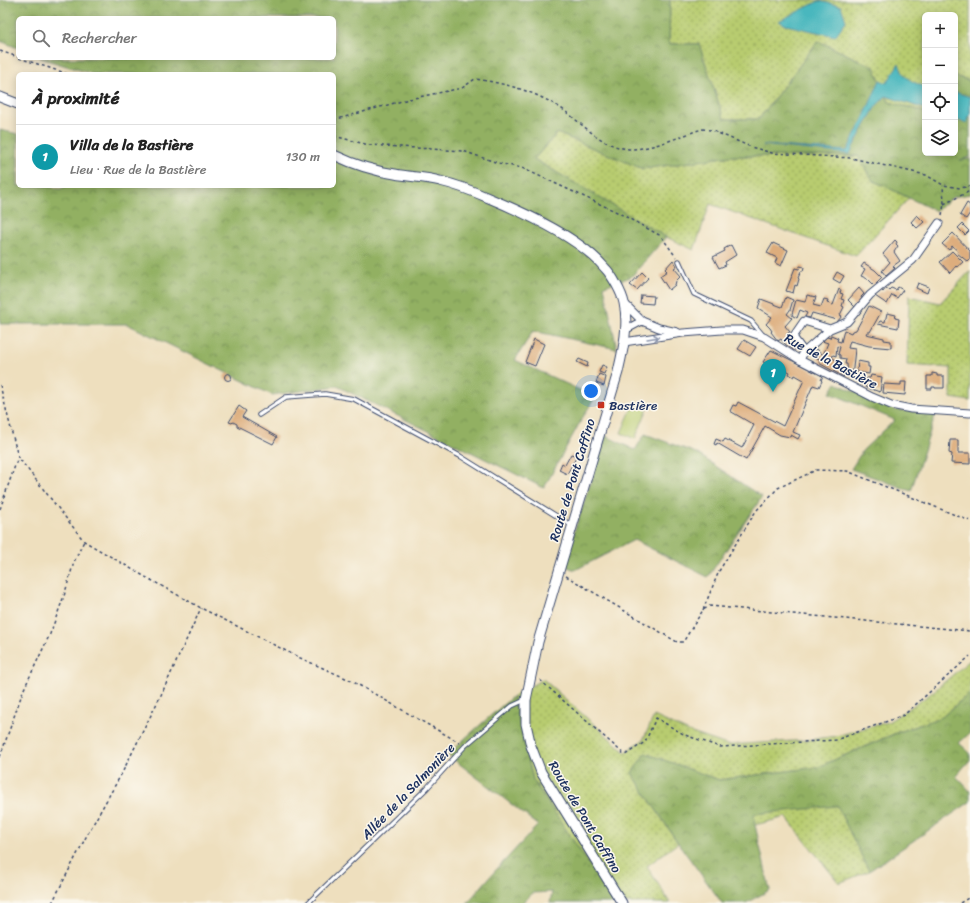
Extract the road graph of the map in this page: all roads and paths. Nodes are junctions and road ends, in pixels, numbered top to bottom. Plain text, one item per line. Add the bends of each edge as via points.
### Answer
1 (0, 51) edge
2 (16, 57) edge
3 (25, 60) edge
4 (62, 72) edge
5 (0, 97) edge
6 (16, 103) edge
7 (336, 119) edge
8 (336, 137) edge
9 (336, 156) edge
10 (943, 185) junction
11 (970, 186) edge
12 (970, 191) edge
13 (944, 204) junction
14 (939, 223) joint
15 (679, 261) joint
16 (624, 303) junction
17 (642, 321) junction
18 (830, 329) junction
19 (626, 330) junction
20 (683, 333) junction
21 (764, 337) junction
22 (624, 342) junction
23 (804, 352) junction
24 (800, 360) junction
25 (0, 385) edge
26 (970, 413) edge
27 (259, 415) dead end
28 (18, 457) junction
29 (0, 509) edge
30 (970, 521) edge
31 (571, 524) junction
32 (84, 541) junction
33 (558, 570) junction
34 (201, 608) junction
35 (703, 610) junction
36 (970, 631) edge
37 (970, 656) edge
38 (531, 672) junction
39 (526, 700) junction
40 (465, 746) junction
41 (0, 757) edge
42 (970, 897) edge
43 (52, 903) edge
44 (308, 903) edge
45 (622, 903) edge
46 (960, 903) edge

1 - 2 path
3 - 4 path
5 - 6 street
7 - 10 path via 409,99 462,88 475,79 511,86 533,94 558,106 595,136 623,147 642,148 702,129 711,130 772,153 851,158 926,175
8 - 15 path via 369,145 463,151 522,168 617,212 660,236
9 - 16 street, Route de Pont Caffino via 369,168 439,181 462,188 537,219 575,242 606,268
10 - 11 path via 960,188
10 - 13 path
12 - 13 path
13 - 14 path
14 - 18 street via 913,260 870,295 847,322
15 - 21 lane via 694,294 751,321
16 - 17 street
16 - 19 street, Route de Pont Caffino
17 - 19 street
17 - 20 street via 658,328
18 - 23 street
18 - 23 street via 804,321 793,337
19 - 22 street, Route de Pont Caffino
20 - 21 street, Rue de la Bastière via 743,330
22 -> 20 street
21 - 24 street, Rue de la Bastière
22 - 31 street, Route de Pont Caffino via 618,372
23 - 24 street
24 - 26 street, Rue de la Bastière via 891,405
25 - 28 path
27 - 31 lane via 286,397 325,394 354,399 460,456
28 - 29 path
28 - 32 path
30 - 35 path via 847,471 816,470 778,488 756,511 719,571
31 - 33 street, Route de Pont Caffino
32 - 34 path
32 - 41 path via 74,562 50,634 23,691
33 - 35 path via 677,642 683,642
33 - 38 street, Route de Pont Caffino
34 - 40 path via 350,680
34 - 43 path via 122,773
35 - 36 path via 710,606
37 - 38 path via 904,715 836,740 720,748 685,735 656,718 645,742 625,756
38 - 39 street, Route de Pont Caffino
39 - 40 lane, Allée de la Salmonière via 512,706
39 - 45 street, Route de Pont Caffino via 526,724 531,746 542,772
40 - 44 lane, Allée de la Salmonière via 428,788
42 - 46 path

